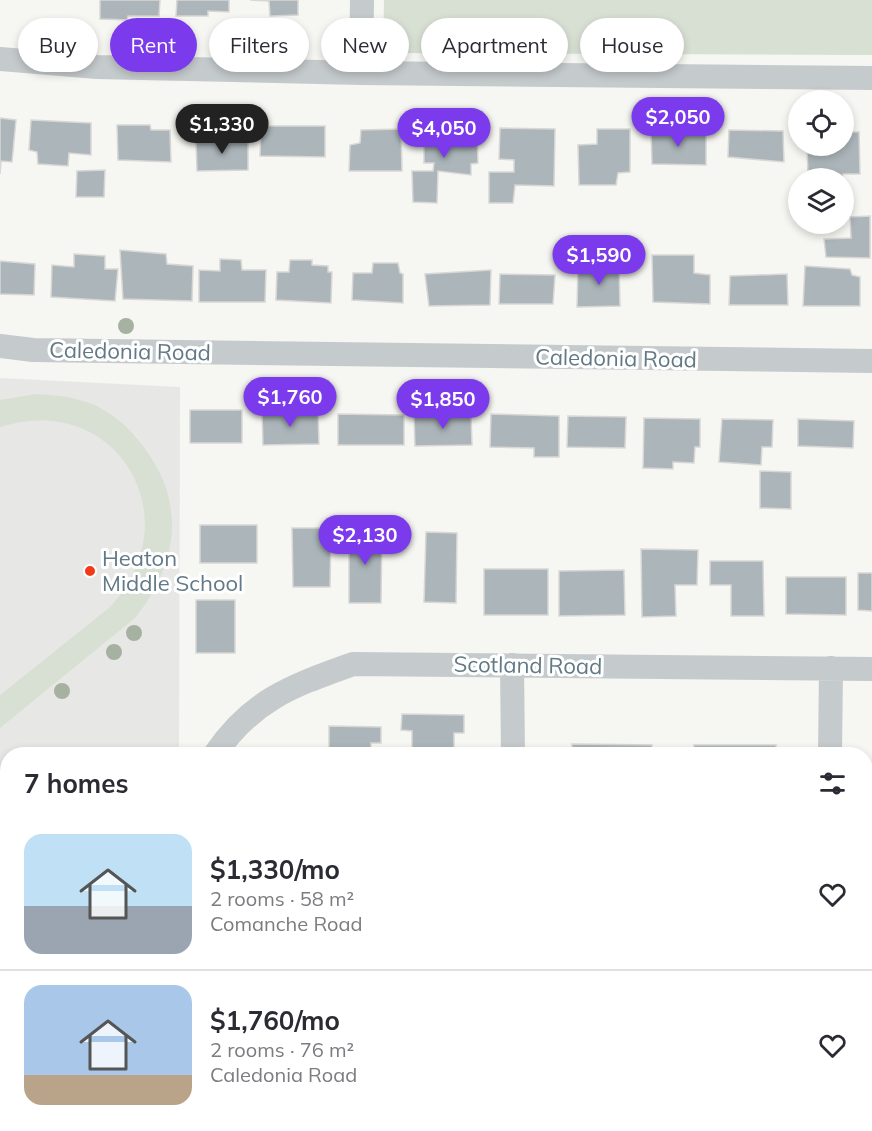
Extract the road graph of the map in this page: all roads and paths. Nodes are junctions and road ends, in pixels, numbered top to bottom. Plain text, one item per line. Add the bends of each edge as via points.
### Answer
1 (362, 0) edge
2 (0, 59) edge
3 (361, 73) junction
4 (872, 78) edge
5 (0, 346) edge
6 (872, 361) edge
7 (512, 665) junction
8 (831, 668) junction
9 (872, 669) edge
10 (219, 747) edge
11 (513, 747) edge
12 (830, 747) edge

1 - 3 street
2 - 3 street via 97,67
3 - 4 street
5 - 6 street, Caledonia Road via 33,350
7 - 8 street, Scotland Road
7 - 10 street, Scotland Road via 353,664 284,689 233,728
7 - 11 street
8 - 9 street, Scotland Road
8 - 12 street

